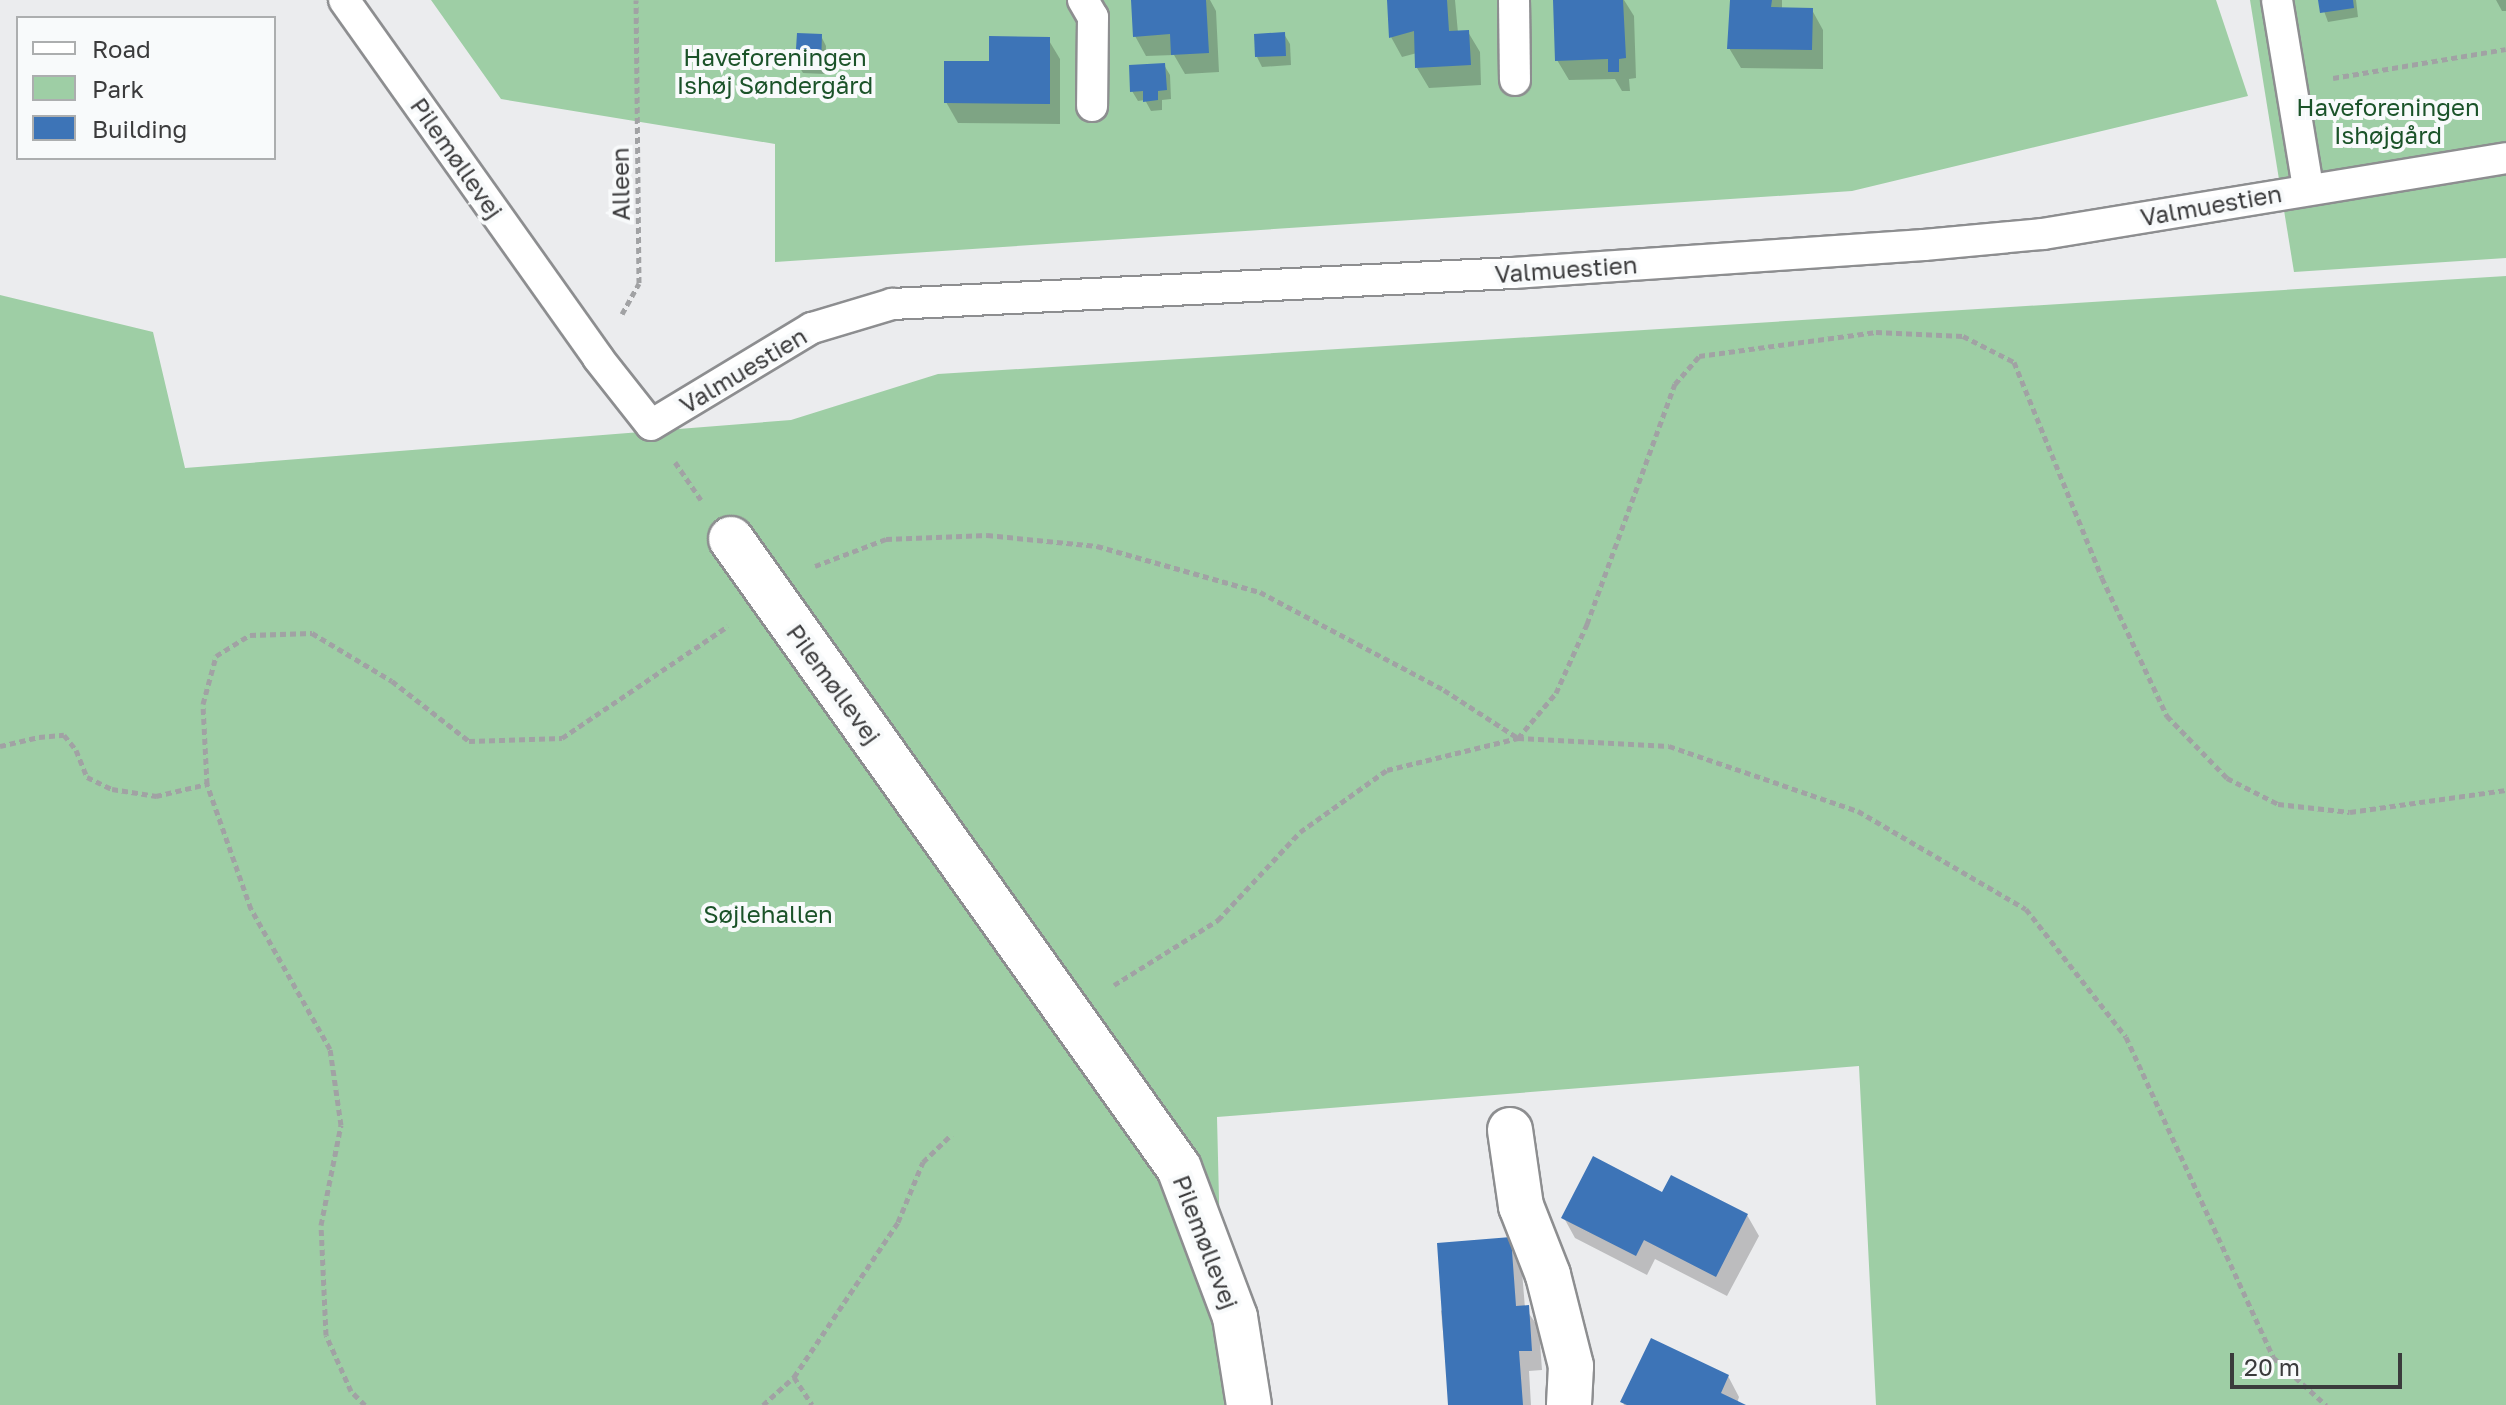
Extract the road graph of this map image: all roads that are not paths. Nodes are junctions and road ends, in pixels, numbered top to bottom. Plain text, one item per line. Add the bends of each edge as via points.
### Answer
1 (344, 0) edge
2 (1083, 0) edge
3 (1514, 0) edge
4 (2277, 0) edge
5 (1515, 80) dead end
6 (1092, 106) dead end
7 (2506, 158) edge
8 (2308, 188) junction
9 (651, 425) joint
10 (731, 539) road end
11 (1510, 1130) dead end
12 (1249, 1405) edge
13 (1569, 1405) edge

1 - 9 lane, Pilemøllevej
2 - 6 lane via 1093,17
3 - 5 lane
4 - 8 lane
7 - 8 lane, Valmuestien
8 - 9 lane, Valmuestien via 2043,234 1924,245 1513,273 892,304 812,328
10 - 12 street, Pilemøllevej via 1179,1168 1235,1317
11 - 13 street via 1521,1206 1548,1275 1571,1366

